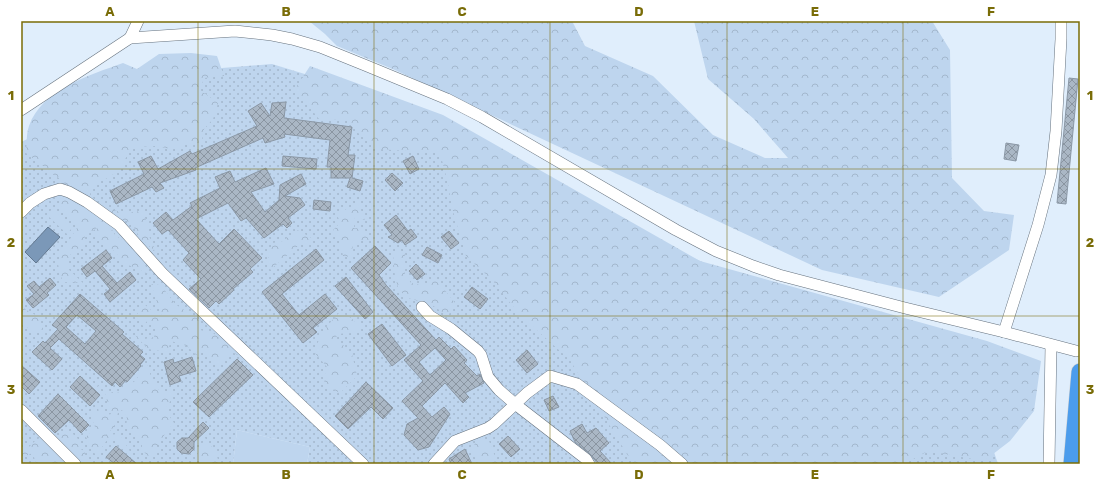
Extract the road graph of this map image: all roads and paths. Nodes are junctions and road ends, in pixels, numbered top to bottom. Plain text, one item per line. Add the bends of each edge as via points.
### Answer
1 (138, 21) edge
2 (1061, 21) edge
3 (130, 38) junction
4 (21, 110) edge
5 (21, 212) edge
6 (422, 307) dead end
7 (1004, 332) junction
8 (1051, 344) junction
9 (1076, 351) dead end
10 (1080, 372) edge
11 (515, 404) junction
12 (21, 410) edge
13 (75, 464) edge
14 (363, 464) edge
15 (434, 464) edge
16 (589, 464) edge
17 (682, 464) edge
18 (1049, 464) edge
19 (1072, 464) edge

1 - 3 street
2 - 7 street via 1056,131 1051,175
3 - 4 street
3 - 7 street via 235,31 272,35 320,48 447,99 716,251 779,275
5 - 14 street via 44,194 60,189 87,202 119,225 162,272
6 - 11 street via 430,316 478,350 488,377
7 - 8 street
8 - 9 street
8 - 18 street
10 - 19 highway
11 - 15 street via 488,428 455,441
11 - 16 street
11 - 17 street via 550,376 577,384
12 - 13 street

